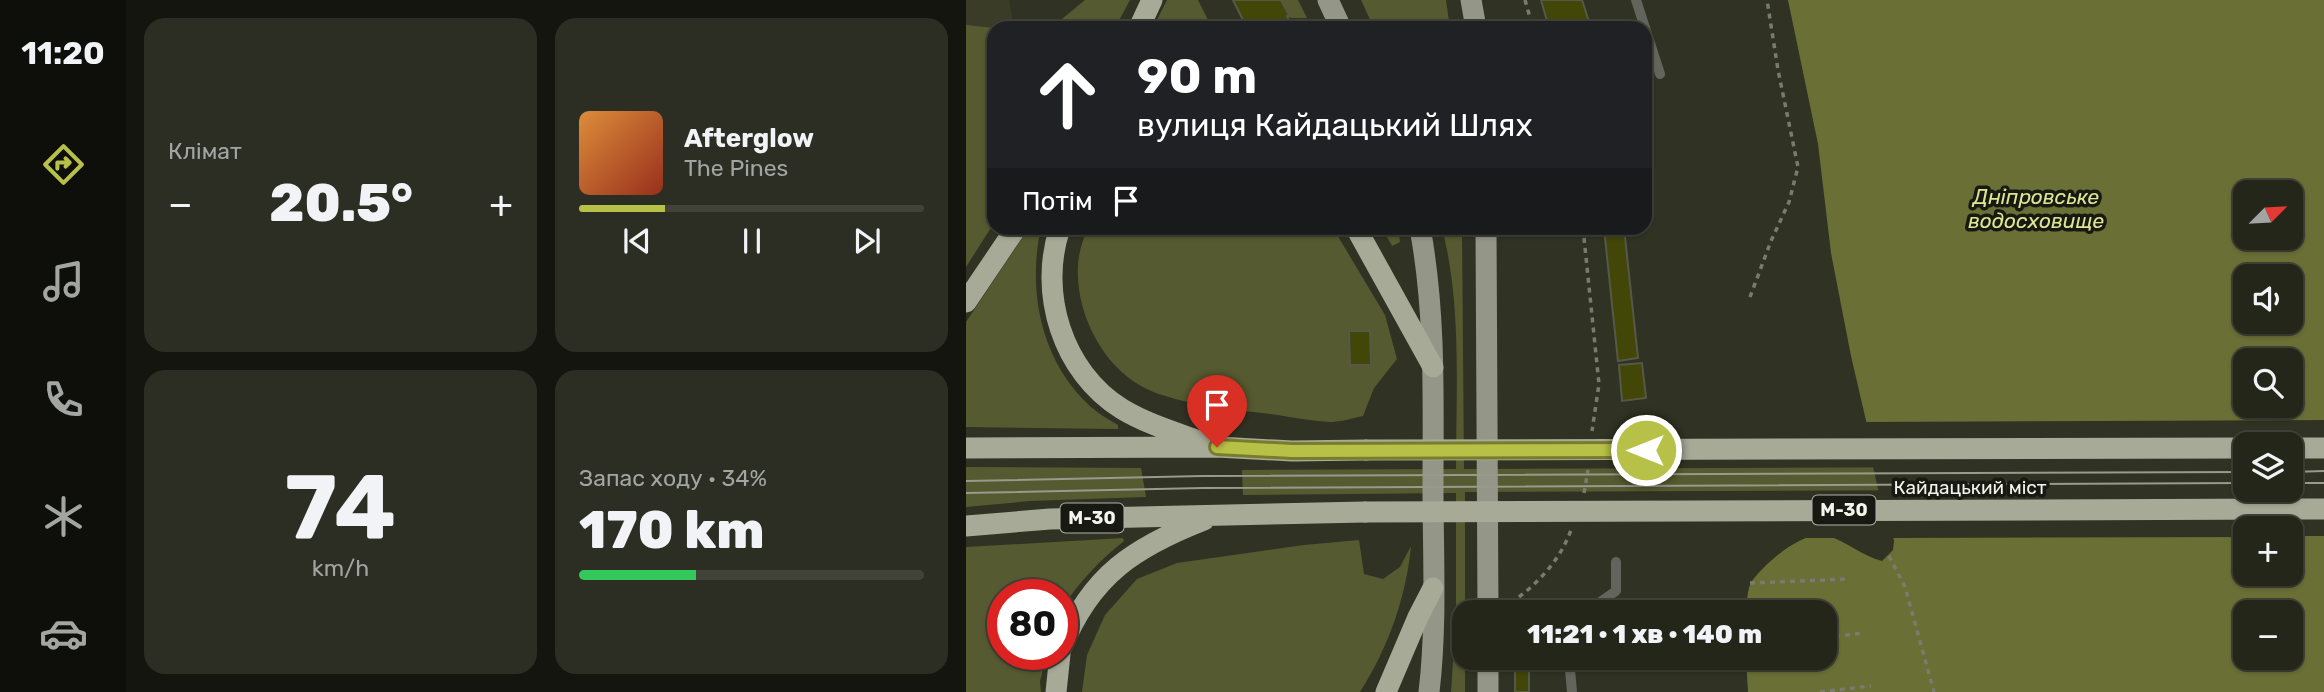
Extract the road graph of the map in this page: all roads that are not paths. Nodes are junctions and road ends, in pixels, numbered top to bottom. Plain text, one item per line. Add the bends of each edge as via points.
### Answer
1 (1152, 0) edge
2 (1328, 0) edge
3 (1471, 0) edge
4 (1636, 0) edge
5 (1142, 21) edge
6 (1338, 21) edge
7 (1475, 21) edge
8 (1643, 21) edge
9 (1652, 49) edge
10 (1660, 74) dead end
11 (1011, 235) edge
12 (1058, 235) edge
13 (1360, 235) edge
14 (1421, 235) edge
15 (1486, 235) edge
16 (966, 302) edge
17 (1433, 367) junction
18 (1217, 447) junction
19 (2324, 447) edge
20 (966, 448) edge
21 (2233, 448) edge
22 (2303, 448) edge
23 (2324, 509) edge
24 (1219, 514) junction
25 (966, 526) edge
26 (1616, 562) dead end
27 (1433, 588) junction
28 (1488, 600) edge
29 (1603, 600) edge
30 (1078, 612) edge
31 (1058, 670) edge
32 (1488, 670) edge
33 (1570, 670) edge
34 (1055, 692) edge
35 (1386, 692) edge
36 (1429, 692) edge
37 (1488, 692) edge
38 (1572, 692) edge

1 - 5 highway
2 - 6 main road
3 - 7 main road
4 - 8 lane
9 - 10 lane
11 - 16 highway
12 - 18 highway via 1052,254 1055,312 1067,347 1089,382 1120,407 1155,426
13 - 17 highway
14 - 17 main road via 1428,270
15 - 28 main road
17 - 27 main road
18 - 20 highway
18 - 21 highway, Кайдацький міст, bridge via 1292,451
19 - 22 highway
23 - 24 highway, Кайдацький міст / М-30, bridge
24 - 25 highway, М-30
24 - 30 highway via 1165,536 1126,559 1094,589
26 - 29 lane via 1616,591
27 - 35 highway
27 - 36 main road
31 - 34 highway
32 - 37 main road
33 - 38 lane

